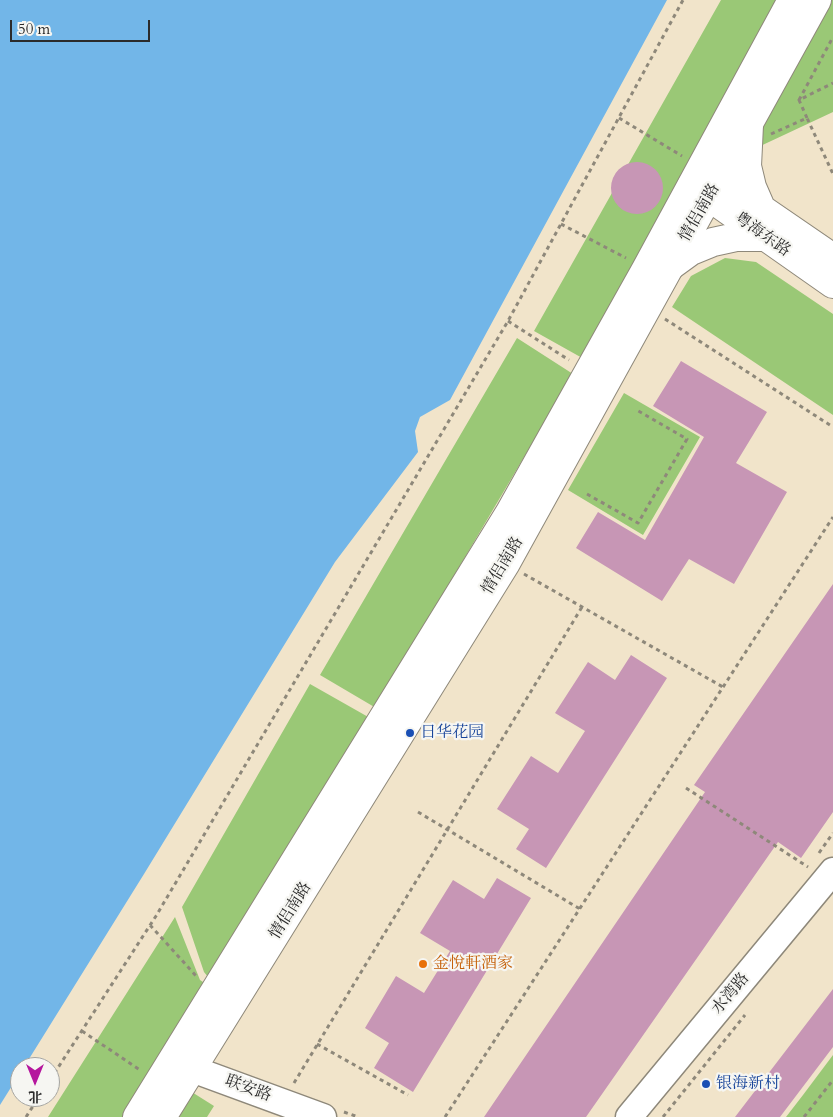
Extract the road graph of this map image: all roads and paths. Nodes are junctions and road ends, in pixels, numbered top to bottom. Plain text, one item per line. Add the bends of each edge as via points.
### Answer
1 (684, 0) edge
2 (792, 0) edge
3 (817, 0) edge
4 (833, 37) edge
5 (833, 83) edge
6 (799, 100) junction
7 (619, 118) junction
8 (807, 118) junction
9 (761, 130) junction
10 (833, 174) edge
11 (706, 182) junction
12 (762, 210) junction
13 (561, 224) junction
14 (765, 237) junction
15 (833, 258) edge
16 (658, 268) junction
17 (833, 284) edge
18 (648, 308) junction
19 (508, 321) junction
20 (589, 372) junction
21 (636, 409) dead end
22 (833, 427) edge
23 (587, 494) dead end
24 (833, 517) edge
25 (506, 563) junction
26 (582, 607) junction
27 (723, 686) junction
28 (686, 788) dead end
29 (418, 812) dead end
30 (448, 830) junction
31 (821, 869) edge
32 (580, 909) junction
33 (150, 925) junction
34 (217, 990) junction
35 (82, 1031) junction
36 (318, 1044) junction
37 (60, 1065) edge
38 (176, 1070) junction
39 (833, 1080) edge
40 (290, 1090) dead end
41 (408, 1094) dead end
42 (137, 1117) edge
43 (162, 1117) edge
44 (323, 1117) edge
45 (445, 1117) edge
46 (629, 1117) edge
47 (804, 1117) edge

1 - 7 path
2 - 11 main road, 情侣南路
3 - 9 main road, 情侣南路
4 - 6 path
5 - 6 path
6 - 8 path
7 - 11 path
7 - 13 path
8 - 9 path
8 - 10 path
9 - 11 main road, 情侣南路
9 - 12 main road via 747,166
11 - 12 main road, 粤海东路
11 - 14 main road, 粤海东路
11 - 16 main road, 情侣南路
12 - 15 main road, 粤海东路
13 - 16 path
13 - 19 path
14 - 16 main road via 736,237 713,242
14 - 17 main road, 粤海东路
16 - 18 main road, 情侣南路
16 - 20 main road, 情侣南路
18 - 22 path
18 - 25 main road, 情侣南路
19 - 20 path
19 - 33 path
20 - 34 main road, 情侣南路 via 510,512
21 - 23 path via 687,439 638,523
24 - 27 path
25 - 26 path
25 - 38 main road, 情侣南路
26 - 27 path
26 - 30 path
27 - 32 path
28 - 31 path
29 - 30 path
30 - 32 path
30 - 36 path
31 - 46 street, 水湾路
32 - 45 path
33 - 34 path via 198,979
33 - 35 path
34 - 38 main road, 情侣南路
35 - 37 path
35 - 38 path via 138,1069
36 - 40 path
36 - 41 path
38 - 42 main road, 情侣南路
38 - 43 main road, 情侣南路
38 - 44 street, 联安路
39 - 47 path

